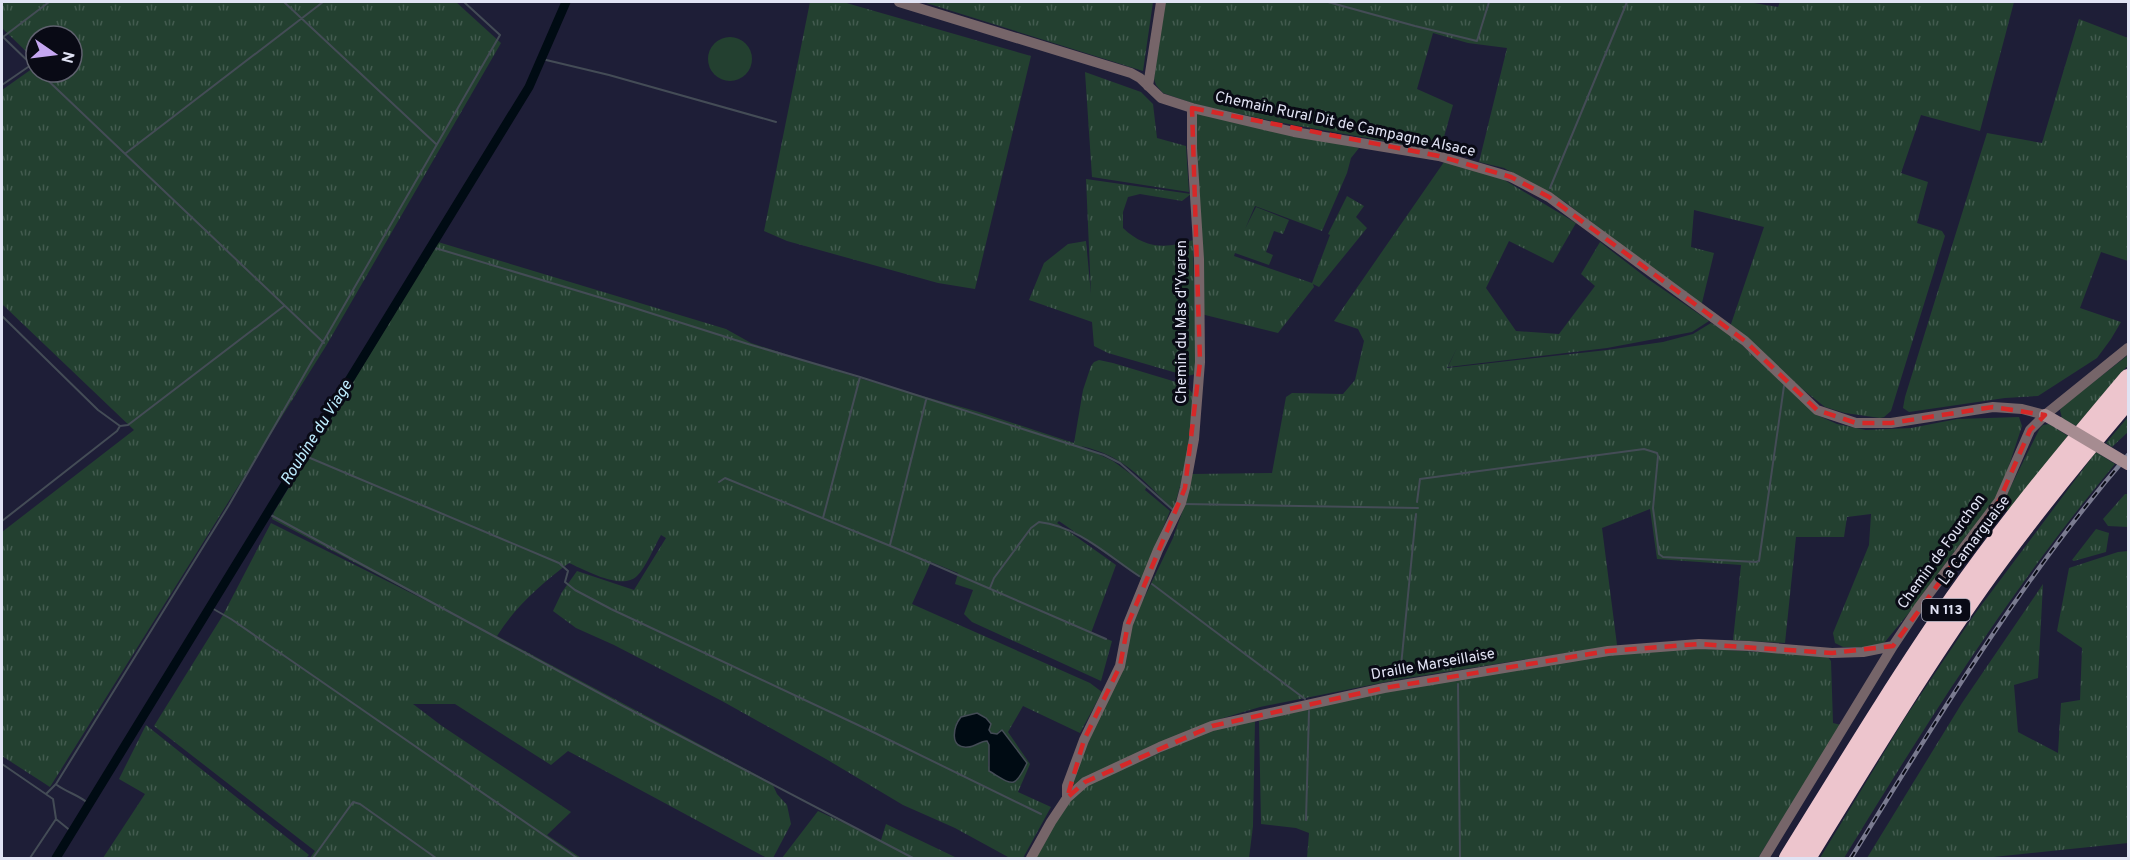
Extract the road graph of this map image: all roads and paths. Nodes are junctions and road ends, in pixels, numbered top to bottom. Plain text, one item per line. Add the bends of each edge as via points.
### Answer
1 (899, 2) edge
2 (1161, 2) edge
3 (1148, 86) junction
4 (1192, 108) junction
5 (2128, 348) edge
6 (2128, 378) edge
7 (2128, 400) edge
8 (2045, 415) junction
9 (2128, 465) edge
10 (1893, 646) junction
11 (1066, 798) junction
12 (1031, 858) edge
13 (1764, 858) edge
14 (1788, 858) edge
15 (1807, 858) edge

1 - 3 street, Chemain Rural Dit de Campagne Alsace via 1131,73
2 - 3 street
3 - 4 street, Chemain Rural Dit de Campagne Alsace via 1161,98
4 - 8 street, Chemain Rural Dit de Campagne Alsace via 1294,132 1439,156 1511,177 1558,204 1744,341 1817,410 1856,423 1891,423 1993,407
4 - 11 street, Chemin du Mas d'Yvaren via 1200,362 1194,439 1181,503 1128,624 1120,666 1084,740
5 - 8 street, Chemin de Fourchon
6 - 14 highway, La Camarguaise / N 113 via 2053,466 1955,597
7 - 15 highway, N 113 via 1982,586
8 - 9 street, bridge
8 - 10 street, Chemin de Fourchon via 2030,430 1999,501
10 - 11 street, Draille Marseillaise via 1832,653 1699,644 1608,651 1384,688 1212,726 1085,782
10 - 13 street, Chemin de Fourchon
11 - 12 street, Draille Marseillaise

